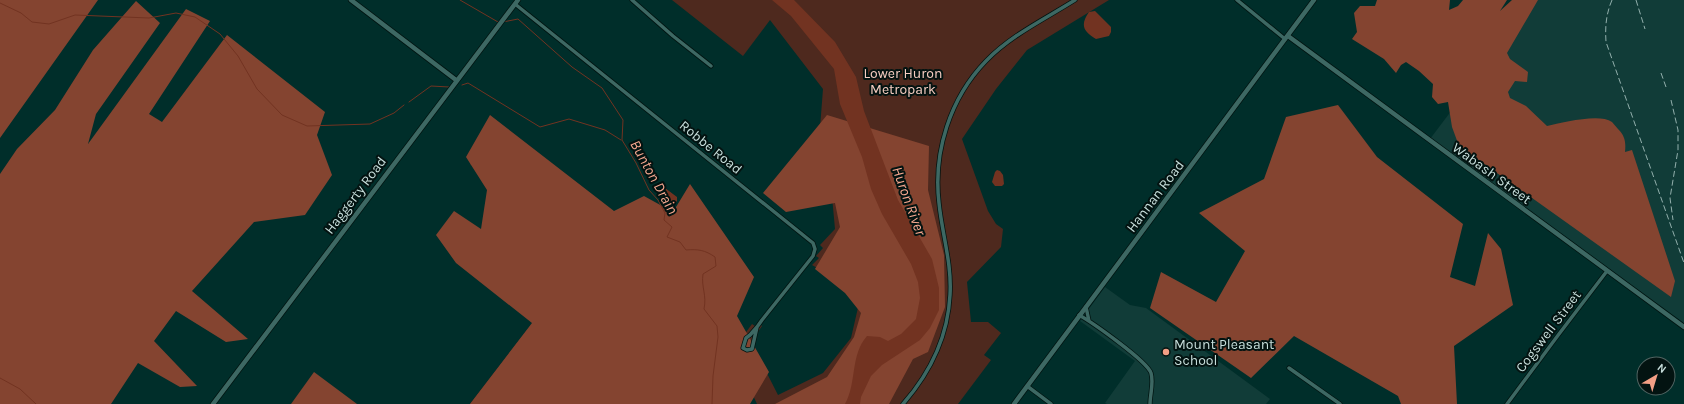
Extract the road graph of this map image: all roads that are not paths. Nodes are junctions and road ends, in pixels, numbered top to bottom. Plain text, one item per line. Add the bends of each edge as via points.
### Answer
1 (351, 0) edge
2 (632, 0) edge
3 (1075, 0) edge
4 (1237, 0) edge
5 (1314, 0) edge
6 (516, 2) edge
7 (1286, 37) junction
8 (711, 66) dead end
9 (456, 80) junction
10 (1607, 271) junction
11 (1086, 307) junction
12 (1079, 315) junction
13 (1089, 321) junction
14 (757, 327) junction
15 (1684, 327) edge
16 (1289, 368) dead end
17 (1027, 386) junction
18 (213, 404) edge
19 (903, 404) edge
20 (1014, 404) edge
21 (1051, 404) edge
22 (1150, 404) edge
23 (1340, 404) edge
24 (1508, 404) edge

1 - 9 street
2 - 8 street
3 - 19 street via 1013,38 994,53 970,80 951,115 941,149 938,181 939,204 950,270 948,312 933,361
4 - 7 street, Wabash Street
5 - 7 street, Hannan Road
6 - 9 street, Haggerty Road
6 - 14 street, Robbe Road via 813,244 813,256
7 - 10 street, Wabash Street
7 - 11 street, Hannan Road
9 - 18 street, Haggerty Road
10 - 15 street, Wabash Street
10 - 24 street, Cogswell Street
11 - 12 street, Hannan Road
11 - 13 street
12 - 13 street
12 - 17 street, Hannan Road
13 - 22 street via 1149,369 1152,374
14 - 14 street, Robbe Road via 743,343 743,348 752,348
16 - 23 street
17 - 20 street, Hannan Road
17 - 21 street

